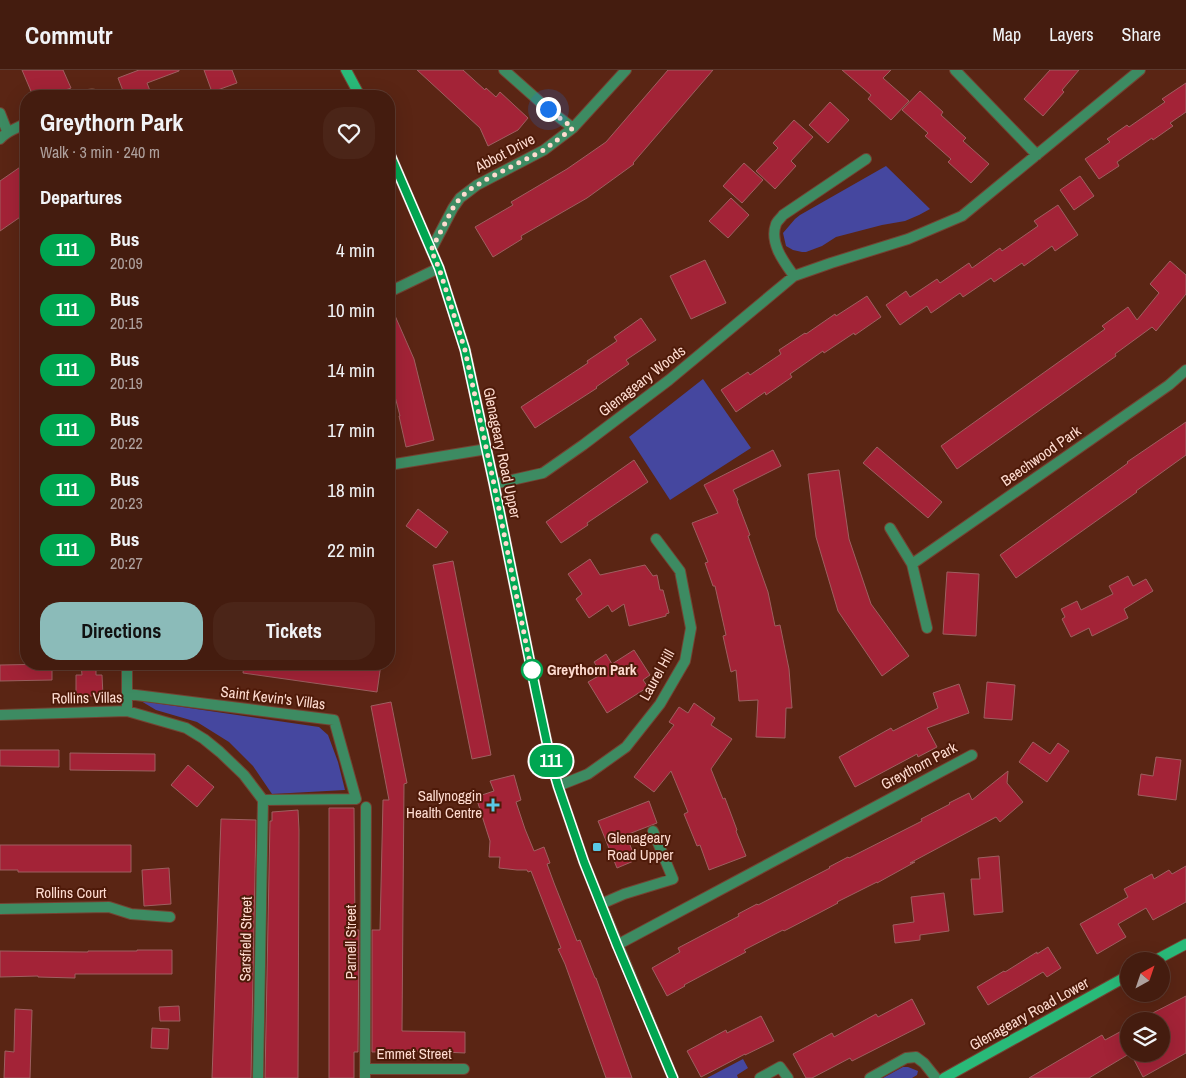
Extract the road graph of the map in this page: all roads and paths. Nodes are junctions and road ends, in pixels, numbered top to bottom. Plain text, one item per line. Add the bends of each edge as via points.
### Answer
1 (346, 70) edge
2 (504, 70) edge
3 (626, 70) edge
4 (955, 70) edge
5 (1140, 70) edge
6 (357, 90) edge
7 (0, 113) edge
8 (20, 127) edge
9 (573, 128) junction
10 (4, 135) edge
11 (1037, 155) junction
12 (866, 159) dead end
13 (395, 166) edge
14 (431, 250) junction
15 (439, 268) junction
16 (794, 276) junction
17 (395, 289) edge
18 (1186, 370) edge
19 (487, 449) junction
20 (395, 464) edge
21 (494, 484) junction
22 (890, 528) dead end
23 (656, 539) dead end
24 (912, 564) junction
25 (927, 628) dead end
26 (127, 670) edge
27 (128, 694) junction
28 (126, 710) junction
29 (0, 715) edge
30 (972, 755) dead end
31 (558, 786) junction
32 (263, 800) junction
33 (366, 807) dead end
34 (653, 831) dead end
35 (601, 904) junction
36 (0, 909) edge
37 (170, 917) dead end
38 (1186, 944) edge
39 (617, 945) junction
40 (1170, 952) edge
41 (1120, 981) edge
42 (464, 1069) dead end
43 (365, 1074) edge
44 (258, 1078) edge
45 (673, 1078) edge
46 (760, 1078) edge
47 (788, 1078) edge
48 (870, 1078) edge
49 (936, 1078) edge
50 (944, 1078) edge

1 - 6 main road
2 - 9 street
3 - 9 street, Abbot Drive
4 - 11 street
5 - 11 street, Glenageary Woods
7 - 10 street
8 - 10 street
9 - 14 street, Abbot Drive via 544,150 469,190 453,208
11 - 16 street, Glenageary Woods via 962,216 908,239
12 - 16 street via 776,223 774,232 779,254
13 - 14 main road, Glenageary Road Upper
14 - 15 main road, Glenageary Road Upper
15 - 17 street
15 - 19 main road, Glenageary Road Upper via 465,350
16 - 21 street, Glenageary Woods via 670,380 559,462 543,473
18 - 24 street, Beechwood Park
19 - 20 street
19 - 21 main road, Glenageary Road Upper
21 - 31 main road, Glenageary Road Upper
22 - 24 street
23 - 31 street, Laurel Hill via 680,570 691,628 685,661 660,704 626,747 588,774
24 - 25 street
26 - 27 street
27 - 28 street
27 - 32 street, Saint Kevin's Villas via 334,720 356,799
28 - 29 street, Rollins Villas
28 - 32 street, Rollins Villas via 186,728 204,739 244,774
30 - 39 street, Greythorn Park
31 - 35 main road, Glenageary Road Upper
32 - 44 street, Sarsfield Street
33 - 43 street, Parnell Street
34 - 35 street via 673,879
35 - 39 main road, Glenageary Road Upper
36 - 37 street, Rollins Court via 109,907 131,914
38 - 40 main road
39 - 45 main road, Glenageary Road Upper
41 - 50 main road, Glenageary Road Lower
42 - 43 street, Emmet Street
46 - 47 street via 780,1067
48 - 49 street via 906,1058 916,1057

